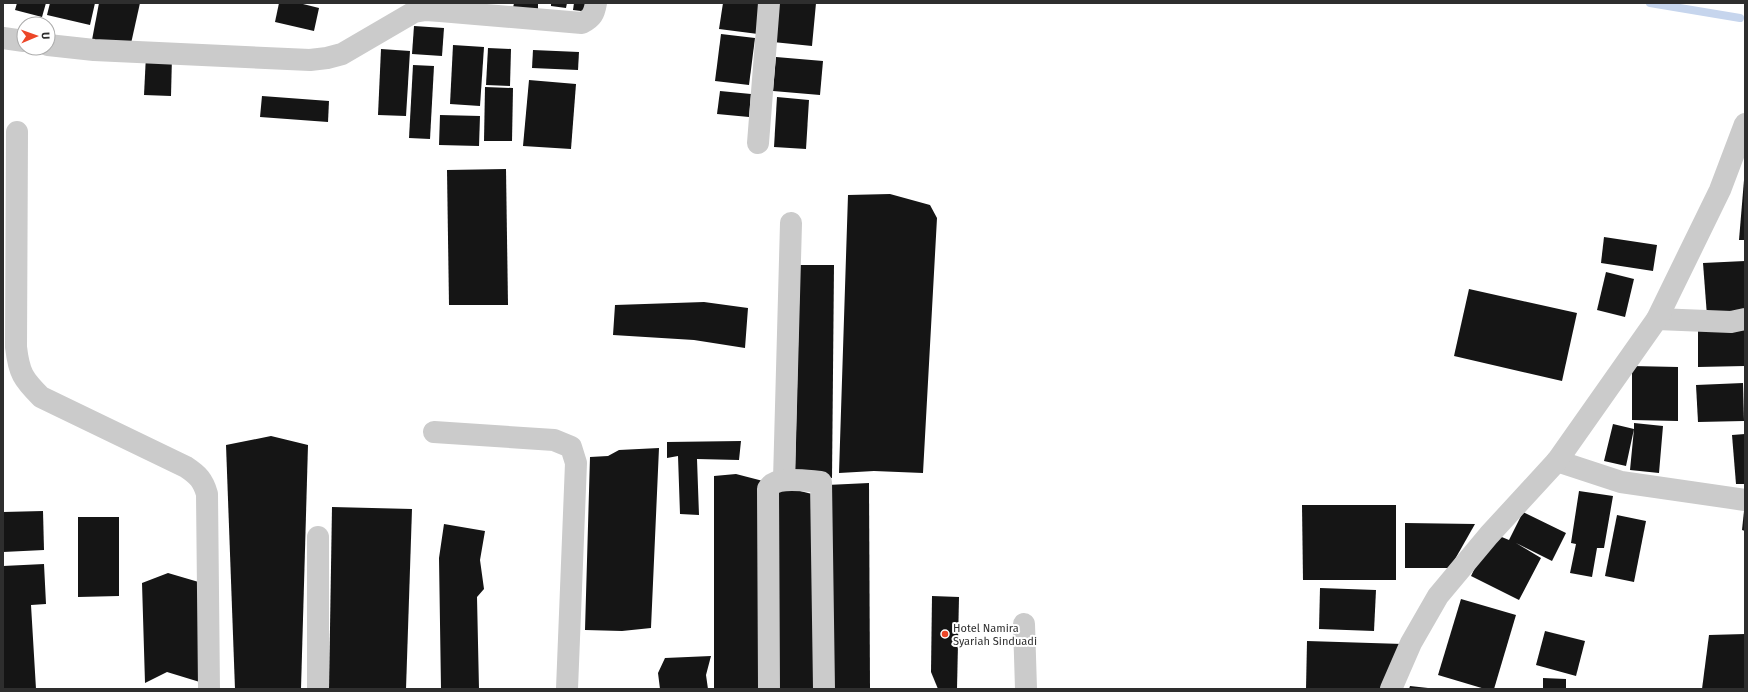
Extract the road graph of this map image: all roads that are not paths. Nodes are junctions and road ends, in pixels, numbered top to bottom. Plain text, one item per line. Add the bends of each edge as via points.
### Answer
1 (596, 3) edge
2 (769, 3) edge
3 (3, 38) edge
4 (16, 40) edge
5 (56, 46) edge
6 (1745, 124) edge
7 (18, 132) dead end
8 (758, 142) dead end
9 (791, 223) dead end
10 (1657, 320) junction
11 (1745, 320) edge
12 (434, 432) dead end
13 (1557, 462) junction
14 (784, 480) junction
15 (1745, 500) edge
16 (318, 537) dead end
17 (1024, 624) dead end
18 (209, 689) edge
19 (318, 689) edge
20 (567, 689) edge
21 (769, 689) edge
22 (824, 689) edge
23 (1026, 689) edge
24 (1391, 689) edge

1 - 5 street via 594,14 582,23 440,10 414,12 342,54 310,60 94,50
2 - 8 street
3 - 4 street
6 - 10 street via 1720,190
7 - 18 street via 18,365 25,380 41,397 186,467 204,482 207,494
9 - 14 street
10 - 11 street
10 - 13 street
12 - 20 street via 554,440 571,447 576,463
13 - 15 street via 1622,482
13 - 24 street via 1489,534 1438,596 1411,643
14 - 21 street via 773,483 768,489
14 - 22 street via 821,482
16 - 19 street
17 - 23 street

